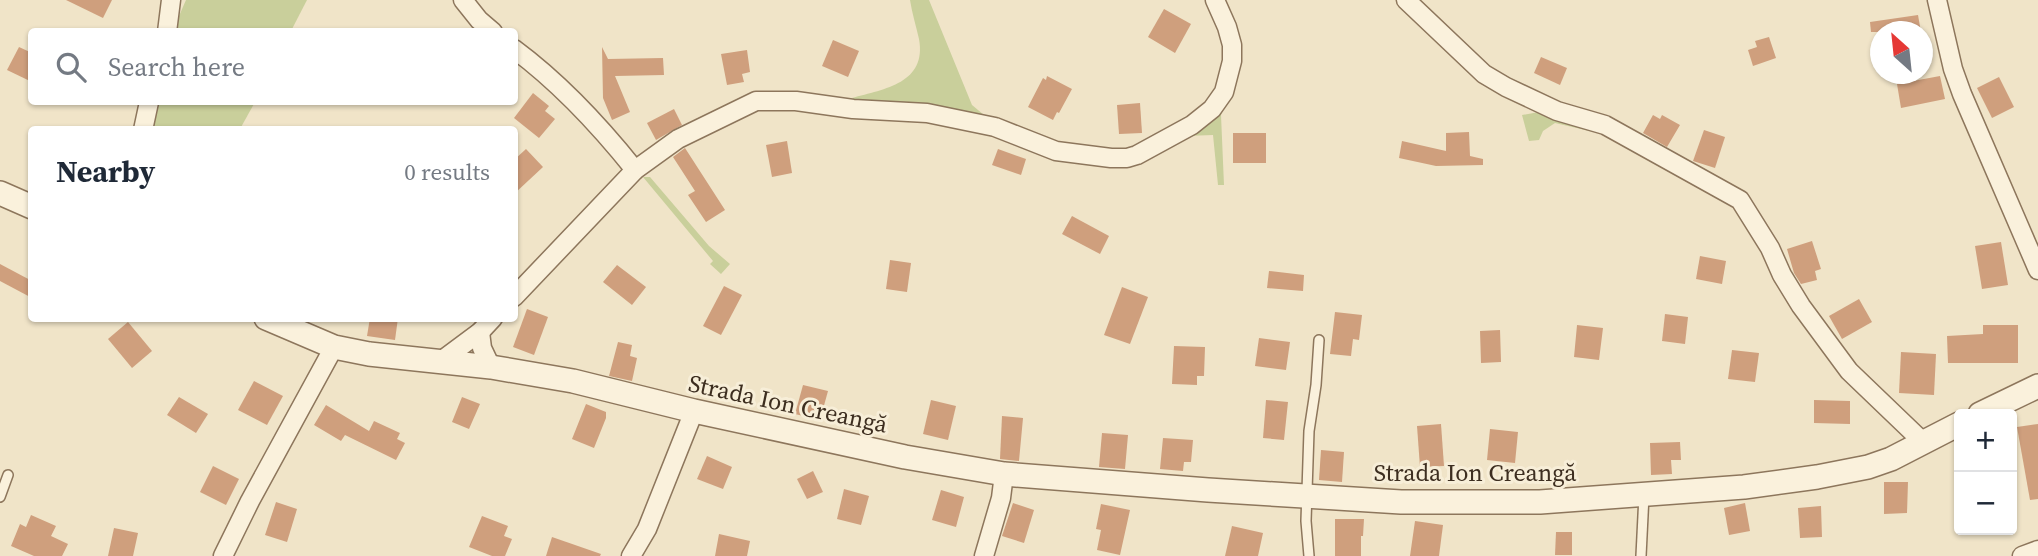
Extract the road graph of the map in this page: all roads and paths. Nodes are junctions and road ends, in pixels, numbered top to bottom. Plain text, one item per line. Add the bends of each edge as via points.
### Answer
1 (171, 0) edge
2 (463, 0) edge
3 (1216, 0) edge
4 (1406, 0) edge
5 (1937, 0) edge
6 (168, 28) edge
7 (488, 28) edge
8 (518, 52) edge
9 (148, 105) edge
10 (144, 126) edge
11 (635, 170) junction
12 (0, 193) edge
13 (28, 205) edge
14 (2038, 270) edge
15 (518, 292) edge
16 (275, 322) edge
17 (489, 322) edge
18 (480, 332) junction
19 (1319, 340) dead end
20 (334, 347) junction
21 (440, 361) junction
22 (491, 367) junction
23 (2038, 386) edge
24 (1990, 409) edge
25 (694, 411) junction
26 (1954, 426) edge
27 (1923, 442) junction
28 (1004, 474) junction
29 (8, 475) dead end
30 (1644, 495) junction
31 (0, 496) edge
32 (1307, 496) junction
33 (2038, 550) edge
34 (223, 556) edge
35 (631, 556) edge
36 (984, 556) edge
37 (1309, 556) edge
38 (1641, 556) edge
39 (2022, 556) edge

1 - 6 street
2 - 7 street
3 - 11 street via 1231,45 1224,92 1192,125 1127,158 1056,151 995,127 927,113 774,99 742,106 678,139
4 - 27 street via 1484,74 1557,111 1605,125 1740,200 1801,306 1849,371
5 - 14 street via 1952,69
8 - 11 street via 577,103
9 - 10 street
11 - 15 street
12 - 13 street
16 - 20 street, Strada Ion Creangă
17 - 18 street
18 - 21 street
18 - 22 street
19 - 32 lane
20 - 21 street, Strada Ion Creangă
20 - 34 street
21 - 22 street, Strada Ion Creangă
22 - 25 street, Strada Ion Creangă via 573,381
23 - 24 street
25 - 28 street, Strada Ion Creangă
25 - 35 street via 647,529
26 - 27 street, Strada Ion Creangă
27 - 30 street, Strada Ion Creangă via 1868,467 1817,477
28 - 32 street, Strada Ion Creangă
28 - 36 street
29 - 31 lane
30 - 32 street, Strada Ion Creangă via 1540,502 1401,502
30 - 38 lane
32 - 37 lane
33 - 39 street

